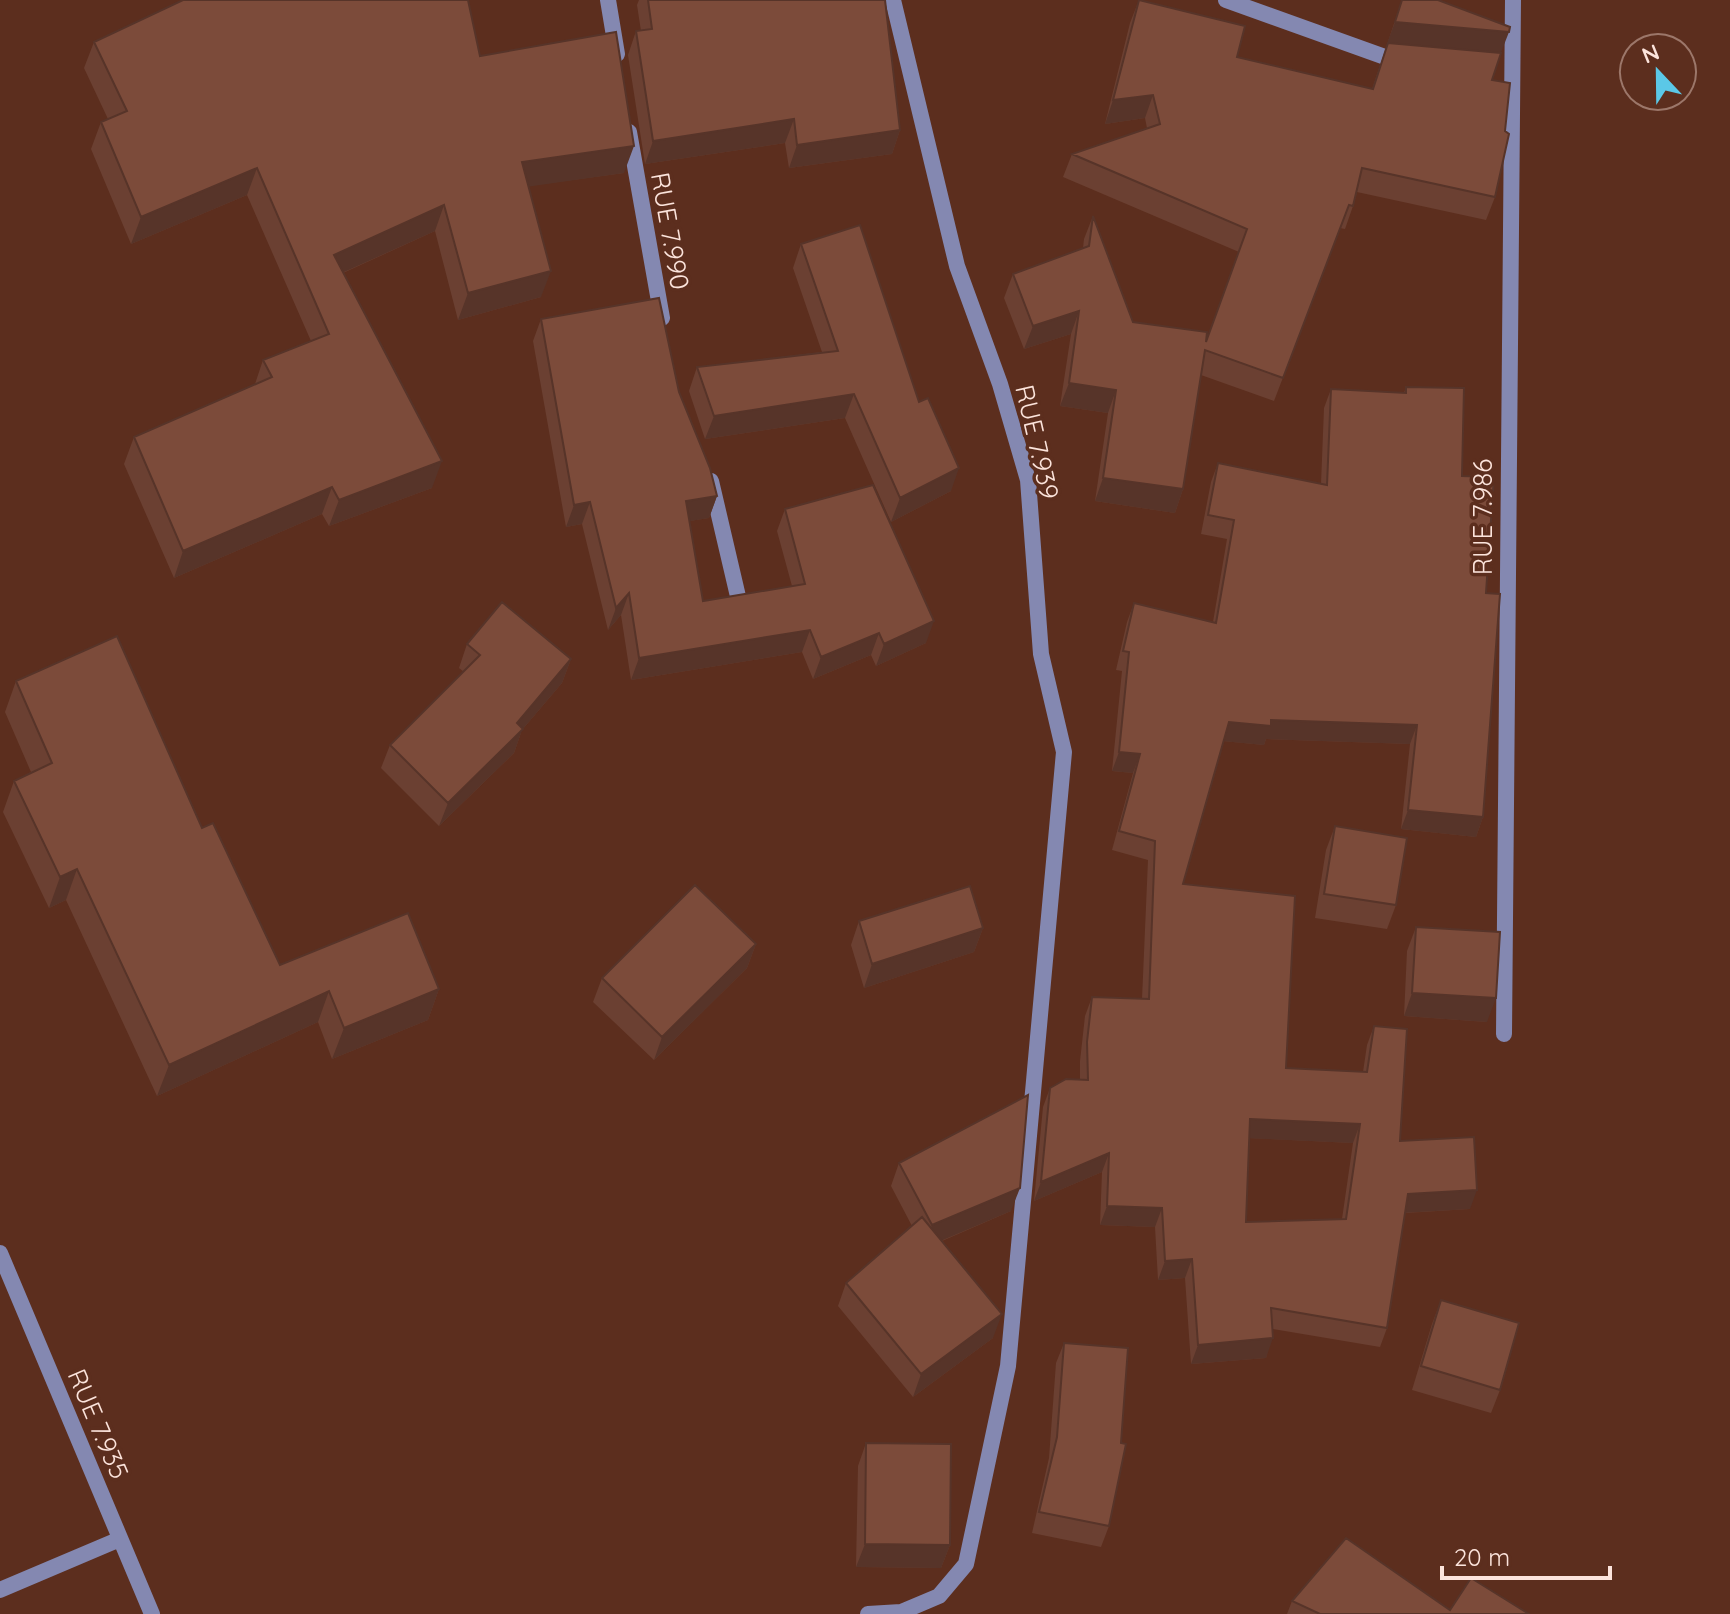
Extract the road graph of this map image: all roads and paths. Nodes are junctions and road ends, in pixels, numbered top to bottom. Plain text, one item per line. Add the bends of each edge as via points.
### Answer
1 (608, 0) edge
2 (893, 0) edge
3 (1226, 0) edge
4 (1513, 0) edge
5 (1416, 59) edge
6 (620, 77) edge
7 (625, 108) edge
8 (666, 336) edge
9 (703, 461) edge
10 (740, 605) edge
11 (1504, 1034) dead end
12 (0, 1253) edge
13 (120, 1539) junction
14 (0, 1590) edge
15 (152, 1614) edge
16 (868, 1614) edge

1 - 6 street
2 - 16 street, RUE 7.939 via 957,266 1028,480 1041,654 1064,752 1008,1366 966,1564 939,1596 901,1612
3 - 5 street via 1385,57
4 - 11 street, RUE 7.986 via 1502,66
7 - 8 street, RUE 7.990
9 - 10 street
12 - 13 street, RUE 7.935
13 - 14 street
13 - 15 street, RUE 7.935

